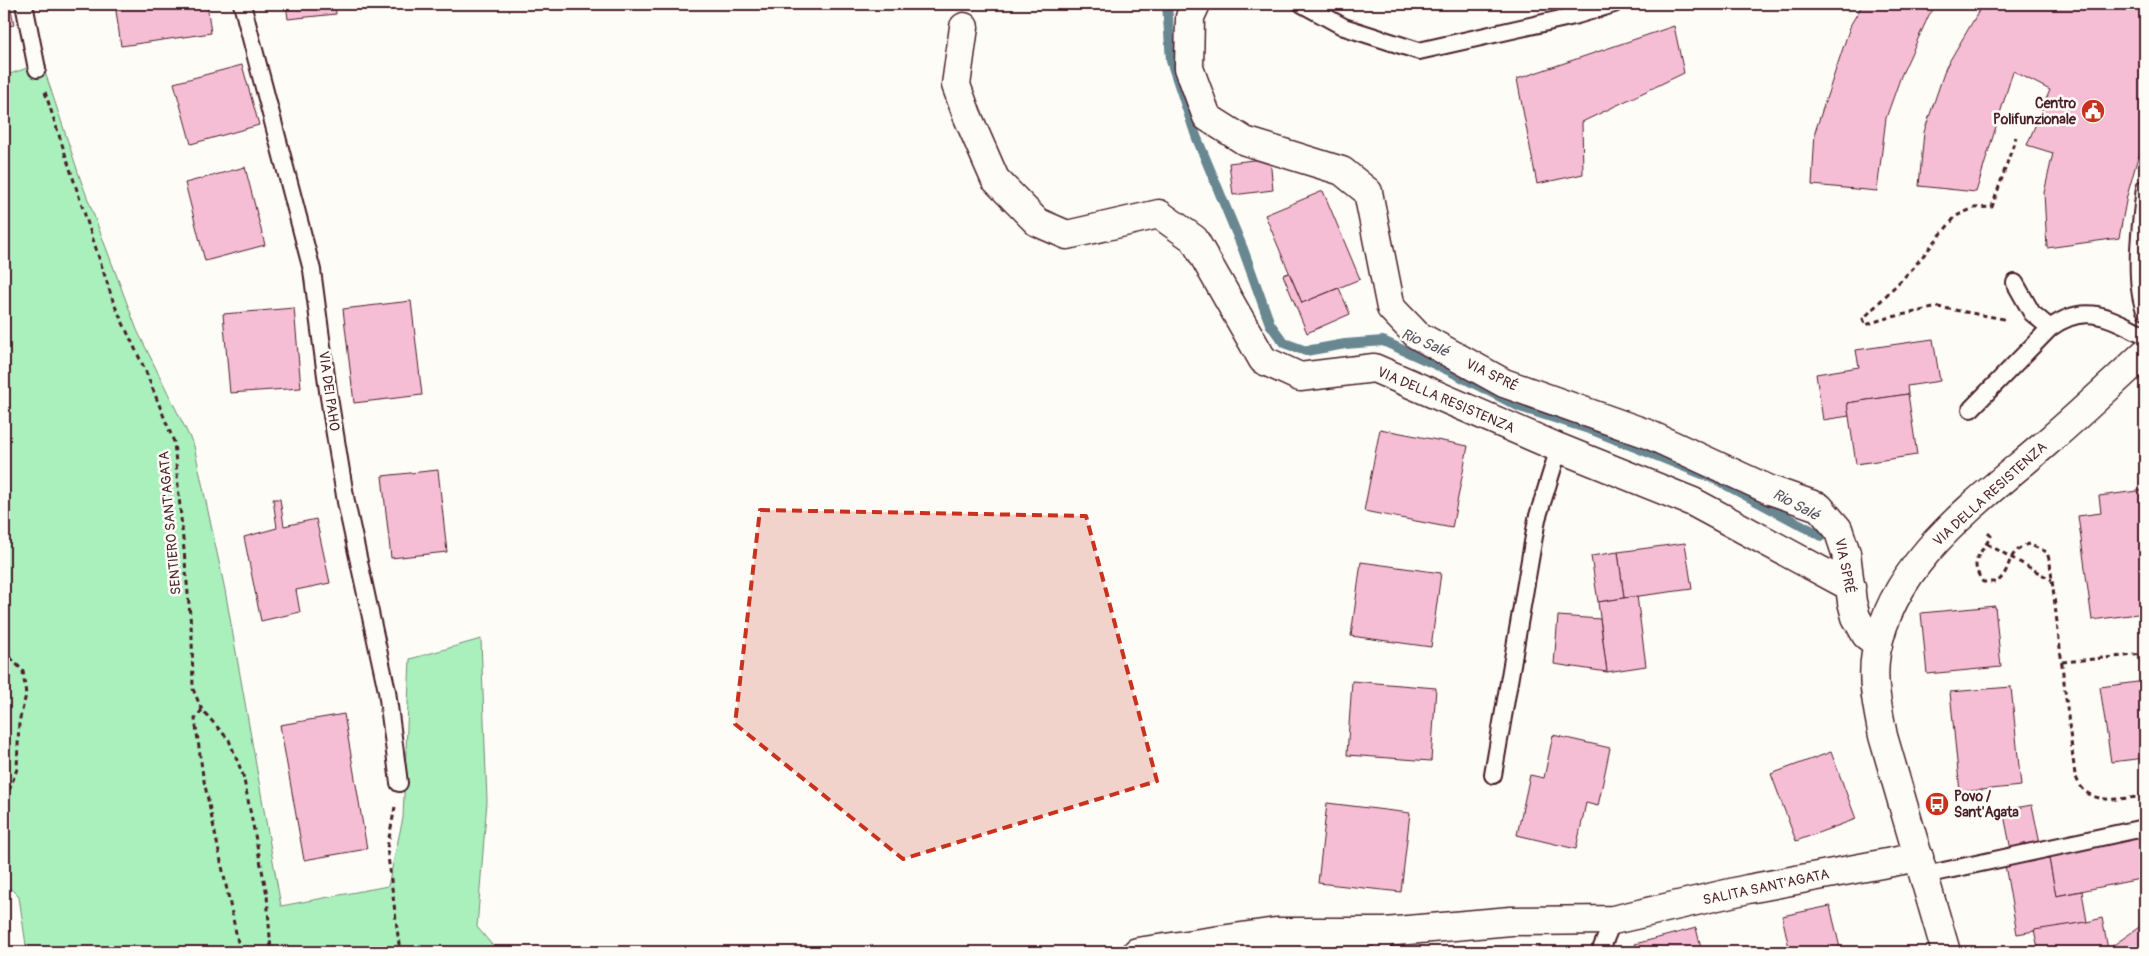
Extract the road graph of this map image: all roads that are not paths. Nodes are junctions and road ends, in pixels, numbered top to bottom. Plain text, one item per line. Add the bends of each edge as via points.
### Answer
1 (24, 4) edge
2 (242, 4) edge
3 (1196, 4) edge
4 (1302, 4) edge
5 (1614, 4) edge
6 (964, 27) dead end
7 (37, 69) road end
8 (2145, 188) edge
9 (2015, 283) dead end
10 (2145, 310) edge
11 (2050, 328) junction
12 (2145, 335) edge
13 (2145, 353) edge
14 (1971, 408) dead end
15 (1559, 448) junction
16 (1851, 587) junction
17 (1878, 644) junction
18 (1493, 775) dead end
19 (399, 782) road end
20 (2145, 830) edge
21 (1922, 866) junction
22 (1614, 920) junction
23 (1383, 942) edge
24 (1138, 952) edge
25 (1600, 952) edge
26 (1946, 952) edge

1 - 7 lane
2 - 19 lane, VIA DEI PAHO via 312,270 346,502 387,692
3 - 16 street, VIA SPRÉ via 1190,18 1189,68 1207,117 1245,140 1342,171 1368,192 1391,308 1417,335 1504,383 1648,434 1770,490 1819,507 1838,529 1846,552
4 - 5 lane via 1344,27 1419,51
6 - 15 street, VIA DELLA RESISTENZA via 956,85 995,179 1037,222 1067,235 1159,214 1194,239 1263,360 1300,377 1374,368
8 - 10 lane via 2140,233 2140,297
9 - 11 lane via 2032,313
11 - 12 lane via 2070,317 2094,315 2113,318
11 - 14 lane
13 - 17 street, VIA DELLA RESISTENZA via 1962,516 1929,550 1904,583 1887,616
15 - 16 street, VIA DELLA RESISTENZA via 1693,502
15 - 18 lane via 1537,519
16 - 17 street, VIA SPRÉ via 1856,617 1866,636
17 - 21 street, VIA DELLA RESISTENZA via 1874,680 1877,703
20 - 21 lane
21 - 22 street, SALITA SANT'AGATA via 1748,889
21 - 26 street, VIA DELLA RESISTENZA
22 - 23 street, SALITA SANT'AGATA via 1510,921
22 - 25 lane
23 - 24 street, SALITA SANT'AGATA via 1276,932

